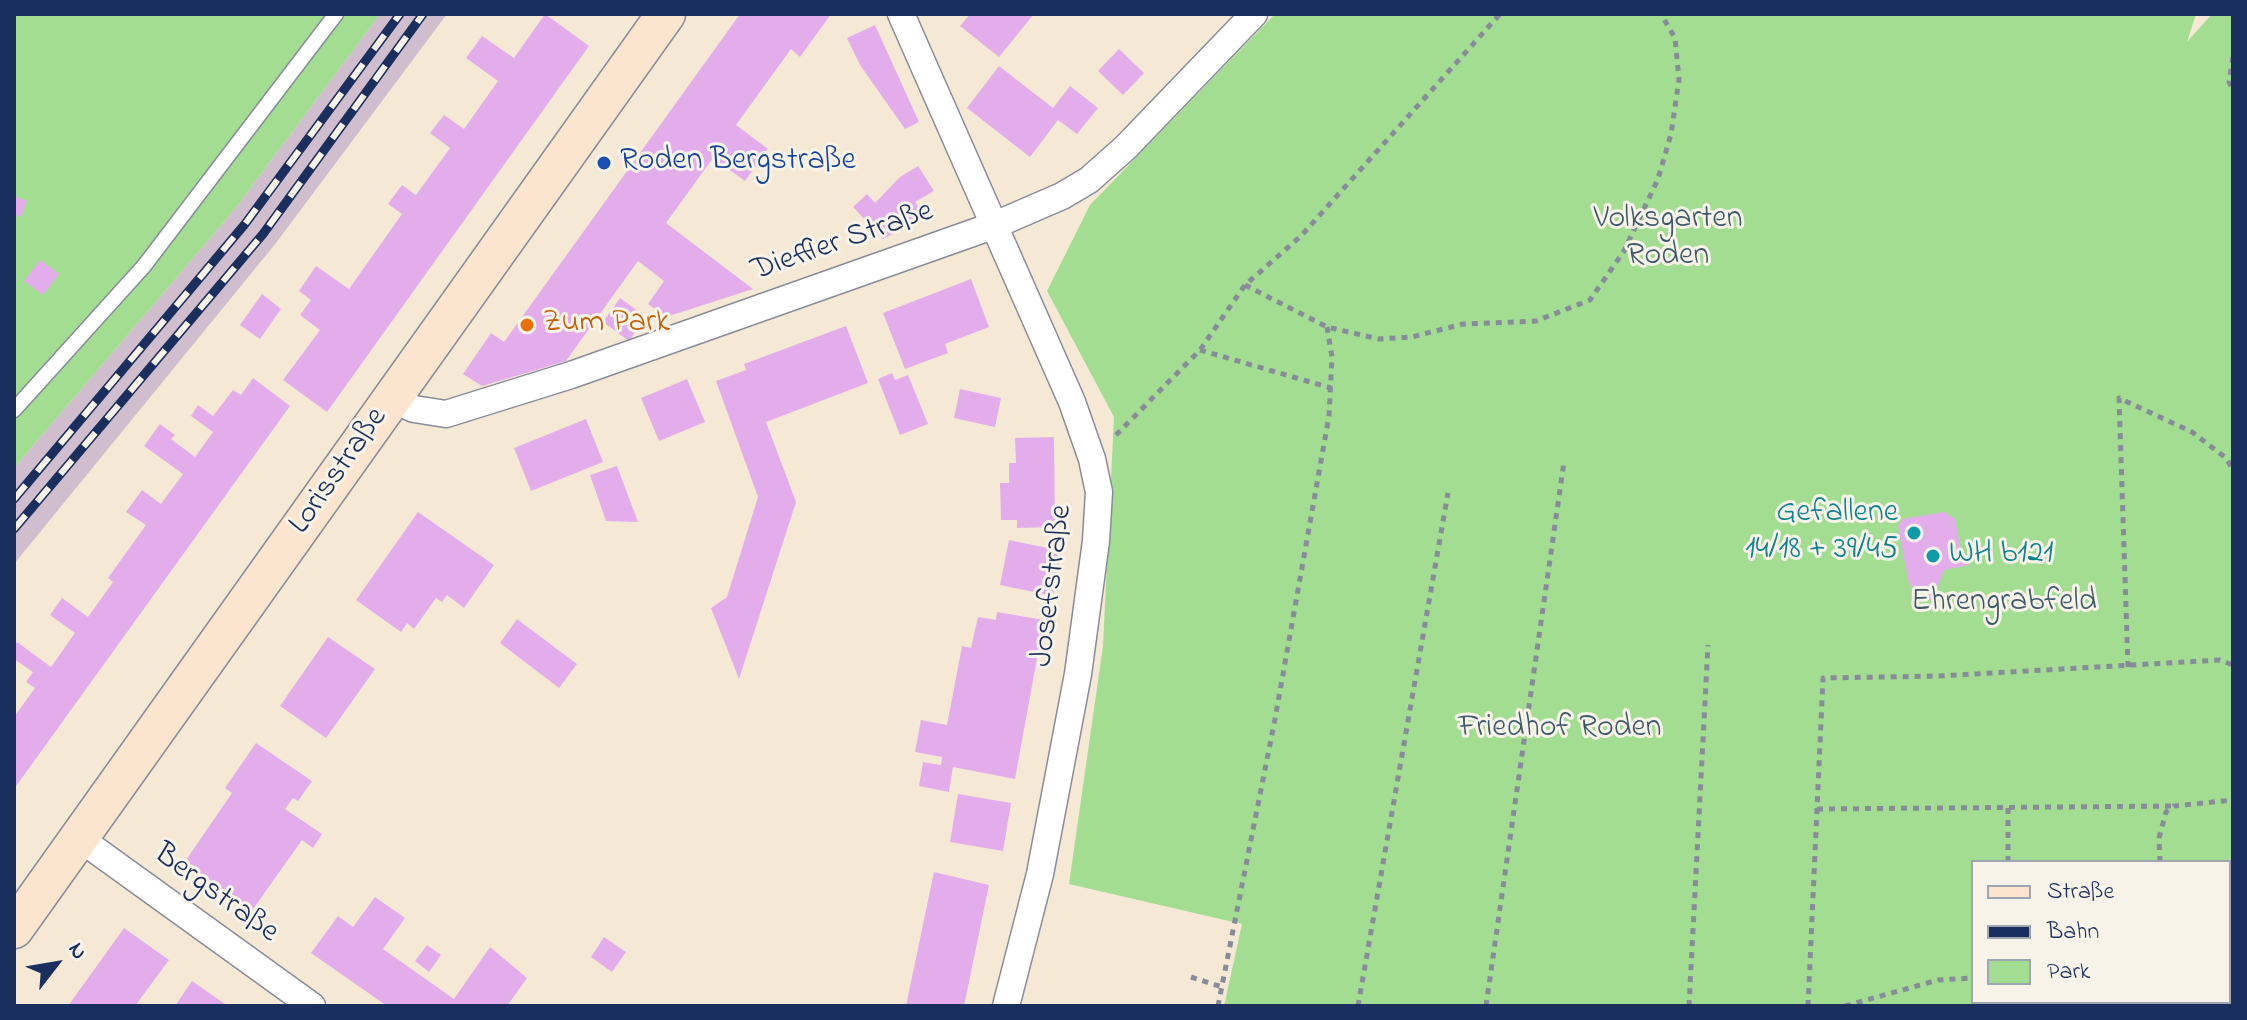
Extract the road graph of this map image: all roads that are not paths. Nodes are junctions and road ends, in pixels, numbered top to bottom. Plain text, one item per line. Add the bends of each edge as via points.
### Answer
1 (336, 14) edge
2 (666, 14) edge
3 (901, 14) edge
4 (1254, 14) edge
5 (995, 225) junction
6 (392, 399) junction
7 (14, 410) edge
8 (79, 838) junction
9 (14, 929) edge
10 (312, 1006) edge
11 (1006, 1006) edge

1 - 7 lane via 144,266
2 - 6 street, Lorisstraße
3 - 5 street, Josefstraße
4 - 5 street, Dieffler Straße via 1089,180
5 - 6 street, Dieffler Straße via 446,414
5 - 11 street, Josefstraße via 1092,459 1099,492 1078,674 1040,874
6 - 8 street, Lorisstraße
8 - 9 street, Lorisstraße
8 - 10 street, Bergstraße

